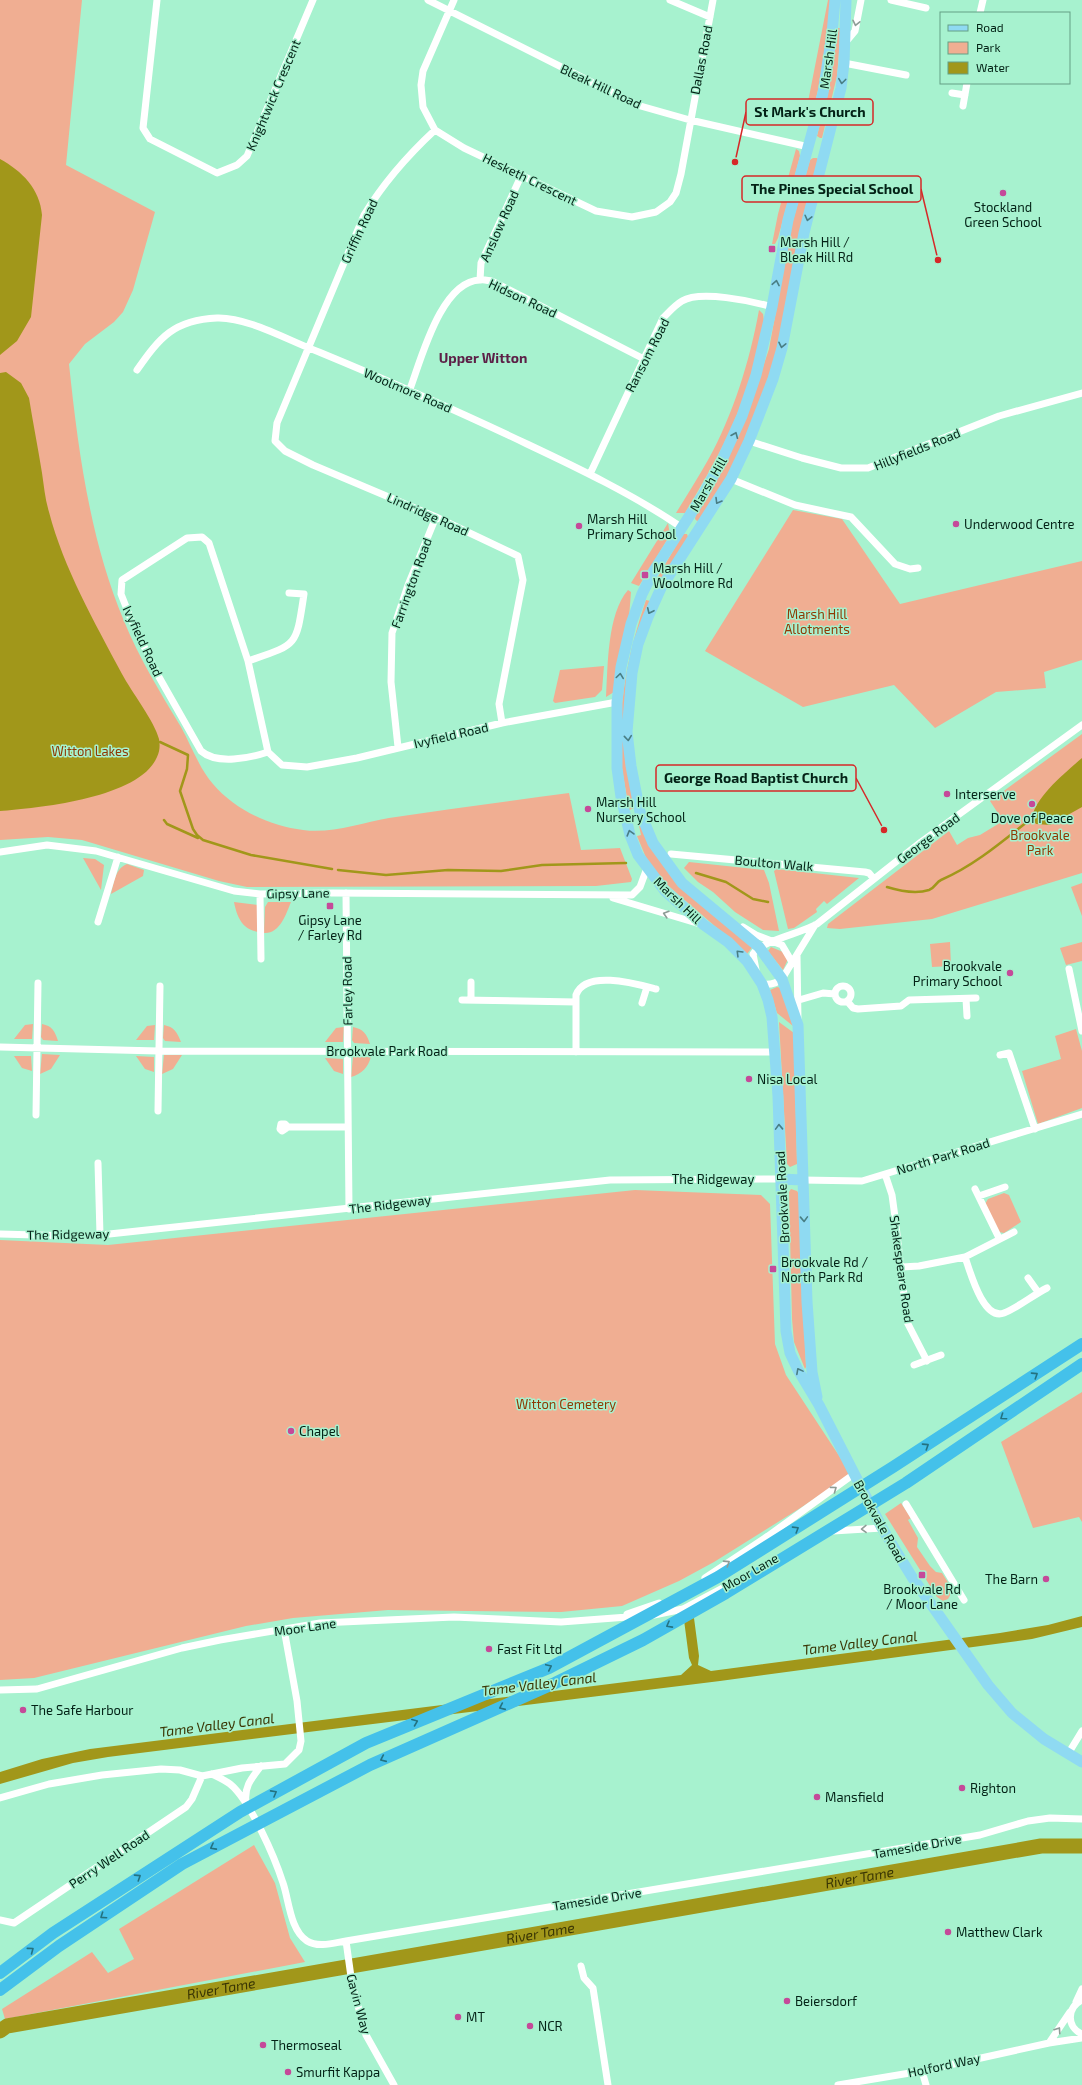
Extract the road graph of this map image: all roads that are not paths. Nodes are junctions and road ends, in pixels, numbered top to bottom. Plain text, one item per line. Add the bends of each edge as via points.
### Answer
1 (157, 0) edge
2 (313, 0) edge
3 (428, 0) edge
4 (454, 0) edge
5 (670, 0) edge
6 (713, 0) edge
7 (835, 0) edge
8 (846, 0) edge
9 (861, 0) edge
10 (891, 0) edge
11 (983, 0) edge
12 (926, 8) dead end
13 (449, 10) junction
14 (980, 12) edge
15 (710, 18) junction
16 (845, 43) junction
17 (844, 63) junction
18 (906, 74) dead end
19 (967, 84) edge
20 (952, 93) dead end
21 (965, 95) junction
22 (963, 106) dead end
23 (690, 120) junction
24 (435, 130) junction
25 (818, 150) junction
26 (522, 174) junction
27 (480, 280) junction
28 (772, 307) junction
29 (308, 348) junction
30 (644, 359) junction
31 (137, 370) dead end
32 (410, 389) junction
33 (1082, 393) edge
34 (749, 441) junction
35 (590, 474) junction
36 (731, 479) junction
37 (436, 517) junction
38 (681, 527) junction
39 (697, 534) junction
40 (918, 568) dead end
41 (289, 592) dead end
42 (248, 661) junction
43 (616, 702) junction
44 (502, 723) junction
45 (1082, 725) edge
46 (398, 747) junction
47 (268, 752) junction
48 (0, 852) edge
49 (671, 854) dead end
50 (118, 857) junction
51 (647, 868) junction
52 (874, 879) junction
53 (346, 893) junction
54 (260, 894) junction
55 (603, 895) junction
56 (718, 914) junction
57 (98, 922) dead end
58 (704, 925) junction
59 (815, 925) junction
60 (776, 941) junction
61 (759, 947) junction
62 (798, 955) junction
63 (261, 959) dead end
64 (792, 962) junction
65 (1069, 969) dead end
66 (782, 979) junction
67 (471, 982) dead end
68 (38, 983) dead end
69 (762, 984) junction
70 (160, 986) dead end
71 (647, 987) junction
72 (656, 989) dead end
73 (835, 994) junction
74 (966, 998) junction
75 (976, 998) dead end
76 (471, 999) junction
77 (462, 1000) dead end
78 (799, 1000) junction
79 (847, 1001) junction
80 (576, 1002) junction
81 (642, 1003) dead end
82 (967, 1016) dead end
83 (798, 1025) junction
84 (1082, 1031) edge
85 (0, 1047) edge
86 (36, 1047) junction
87 (347, 1050) junction
88 (158, 1051) junction
89 (576, 1052) junction
90 (775, 1052) junction
91 (1000, 1055) dead end
92 (158, 1112) dead end
93 (36, 1115) dead end
94 (1081, 1115) edge
95 (288, 1127) dead end
96 (348, 1127) junction
97 (1035, 1128) junction
98 (98, 1163) dead end
99 (885, 1174) junction
100 (781, 1180) junction
101 (802, 1180) junction
102 (1005, 1187) dead end
103 (975, 1189) dead end
104 (978, 1196) junction
105 (349, 1209) junction
106 (1014, 1232) dead end
107 (0, 1234) edge
108 (100, 1235) junction
109 (999, 1238) junction
110 (965, 1257) junction
111 (902, 1266) junction
112 (1028, 1278) dead end
113 (1047, 1288) dead end
114 (1038, 1292) junction
115 (1082, 1344) edge
116 (941, 1355) dead end
117 (927, 1361) junction
118 (1082, 1364) edge
119 (914, 1365) dead end
120 (818, 1405) junction
121 (854, 1474) junction
122 (906, 1504) dead end
123 (882, 1528) junction
124 (964, 1600) dead end
125 (617, 1617) junction
126 (284, 1629) junction
127 (0, 1690) edge
128 (1082, 1731) edge
129 (1068, 1754) junction
130 (1082, 1762) edge
131 (261, 1766) junction
132 (212, 1774) junction
133 (202, 1776) junction
134 (0, 1798) edge
135 (243, 1807) junction
136 (1082, 1819) edge
137 (0, 1920) edge
138 (346, 1945) junction
139 (581, 1966) dead end
140 (0, 1973) edge
141 (0, 1990) edge
142 (1082, 1990) edge
143 (1079, 2001) edge
144 (1070, 2012) junction
145 (1082, 2034) edge
146 (1082, 2038) edge
147 (1049, 2043) junction
148 (922, 2071) junction
149 (394, 2085) edge
150 (608, 2085) edge
151 (838, 2085) edge
152 (926, 2085) edge

1 - 2 street, Knightwick Crescent via 143,128 150,139 217,173 237,165 247,156
3 - 13 street, Bleak Hill Road
4 - 13 street
5 - 15 street
6 - 15 street, Dallas Road
7 - 25 main road, Marsh Hill
8 - 16 main road, Marsh Hill
9 -> 16 street, Marsh Hill via 855,31
10 - 12 street
11 - 14 street
13 - 23 street, Bleak Hill Road via 612,94 637,105
13 - 24 street via 423,71 420,85 423,107
15 - 23 street, Dallas Road
16 - 17 main road, Marsh Hill
17 - 18 street
17 -> 25 main road, Marsh Hill via 837,107
19 - 21 street
20 - 21 street
21 - 22 street
23 - 25 street, Bleak Hill Road
23 - 26 street, Hesketh Crescent via 676,193 670,202 656,212 632,217 596,211
24 - 26 street, Hesketh Crescent via 464,148
24 - 29 street, Griffin Road via 381,187 364,215
28 -> 25 main road, Marsh Hill via 788,220
25 -> 34 main road, Marsh Hill via 782,348
26 - 27 street, Anslow Road via 482,263
27 - 30 street, Hidson Road via 492,282
27 - 32 street, Hidson Road via 460,288 436,318
28 - 30 street, Ransom Road via 710,295 683,300 663,318
38 -> 28 main road, Marsh Hill via 703,495 733,438 756,375
29 - 31 street, Woolmore Road via 244,322 218,318 191,321 165,335
29 - 32 street, Woolmore Road
29 - 37 street, Lindridge Road via 277,423 276,441 285,451 313,465
30 - 35 street, Ransom Road
32 - 35 street, Woolmore Road
33 - 34 street, Hillyfields Road via 999,416 868,468 841,468
34 - 36 main road, Marsh Hill
35 - 38 street, Woolmore Road
36 -> 39 main road, Marsh Hill
36 - 40 street via 795,506 851,518 895,564 910,569
37 - 44 street, Lindridge Road via 512,552 518,556 522,567 523,580 500,704
37 - 46 street, Farrington Road via 408,585 392,633 391,682
38 - 39 main road
43 -> 38 main road, Marsh Hill via 631,624 653,572
39 -> 56 main road, Marsh Hill via 661,588 643,630 632,673 627,732 631,766 645,827 668,866 682,883
41 - 42 street via 304,594 294,640 284,649
42 - 47 street, Ivyfield Road
42 - 47 street, Ivyfield Road via 209,543 202,537 187,538 122,580 122,594 132,622 159,677 201,751 221,759
43 - 44 street, Ivyfield Road
51 -> 43 main road, Marsh Hill via 638,855 630,835 621,797 617,768
44 - 46 street, Ivyfield Road
45 - 52 street, George Road
46 - 47 street, Ivyfield Road via 307,767 282,765
48 - 50 street, Gipsy Lane via 47,845 96,851
49 - 52 street, Boulton Walk via 865,872
50 - 54 street, Gipsy Lane via 234,891
50 - 57 street
51 - 55 street, Gipsy Lane via 640,887 632,895
51 - 58 main road, Marsh Hill via 665,891
52 - 59 street, George Road
53 - 54 street, Gipsy Lane
53 - 55 street, Gipsy Lane
53 - 87 street, Farley Road
54 - 63 street
58 -> 55 street, Gipsy Lane
56 - 60 street via 756,935
56 - 61 main road, Marsh Hill
69 -> 58 main road, Marsh Hill via 746,961 728,942
59 - 60 street, George Road
59 - 62 street, George Road
60 - 61 street, George Road
60 - 64 street via 782,945
61 - 66 main road, Marsh Hill
61 - 69 street via 753,954 753,961
62 - 64 street, George Road
62 - 78 street
64 - 66 street, George Road
65 - 84 street
66 - 69 street via 777,983
66 - 83 main road, Brookvale Road
67 - 76 street
68 - 86 street
69 - 90 main road, Brookvale Road via 772,1017
70 - 88 street
71 - 72 street
71 - 80 street via 624,980 590,982 578,991
71 - 81 street
73 - 78 street via 823,993
73 - 79 street via 840,1002
73 - 79 street via 840,987 846,987 851,992
74 - 75 street
74 - 79 street via 909,1000 901,1006 858,1009 853,1008
74 - 82 street
76 - 77 street
76 - 80 street
78 - 83 street
80 - 89 street
83 - 101 main road, Brookvale Road
85 - 86 street, Brookvale Park Road
86 - 88 street, Brookvale Park Road
86 - 93 street
87 - 88 street, Brookvale Park Road
87 - 89 street, Brookvale Park Road
87 - 96 street, Farley Road
88 - 92 street
89 - 90 street, Brookvale Park Road
100 -> 90 main road, Brookvale Road
91 - 97 street via 1009,1052
94 - 97 street, North Park Road
95 - 96 street
96 - 105 street, Farley Road
97 - 99 street, North Park Road
98 - 108 street
99 - 101 street, North Park Road via 862,1181
99 - 111 street, Shakespeare Road via 892,1195
100 - 101 main road
100 - 105 street, The Ridgeway via 610,1180
120 -> 100 main road, Brookvale Road via 790,1352 786,1331
101 -> 120 main road, Brookvale Road via 812,1372
102 - 104 street
103 - 104 street
104 - 109 street
105 - 108 street, The Ridgeway
106 - 109 street
107 - 108 street, The Ridgeway
109 - 110 street
110 - 111 street via 919,1266
110 - 114 street via 983,1302 990,1310 1000,1314
111 - 117 street, Shakespeare Road via 907,1322
112 - 114 street
113 - 114 street
135 -> 115 highway via 366,1743 549,1668 718,1578
116 - 117 street
117 - 119 street
118 -> 141 highway via 906,1483 726,1593 643,1640 555,1683 370,1765 182,1864 59,1946
120 - 121 main road, Brookvale Road
121 - 123 main road, Brookvale Road
125 -> 121 street, Moor Lane via 652,1606 698,1583
122 - 124 street
123 -> 125 street, Moor Lane via 846,1529 816,1534 683,1610 656,1615
123 - 129 main road, Brookvale Road via 912,1577 988,1685 1012,1714
125 - 126 street, Moor Lane via 561,1622 476,1617 383,1619 320,1623
126 - 127 street, Moor Lane via 182,1648 37,1689
126 - 131 street via 301,1741 299,1750 285,1764
128 - 129 street
129 - 130 main road
131 - 132 street
131 - 135 street via 247,1785
132 - 133 street
132 - 135 street, Tameside Drive via 230,1784
133 - 134 street via 180,1770 161,1769 102,1775 49,1784
133 - 137 street, Perry Well Road via 186,1807 14,1923
135 - 138 street, Tameside Drive via 275,1859 294,1922 301,1935 307,1941 316,1944
140 -> 135 highway via 53,1933
136 - 138 street, Tameside Drive via 1050,1818 1028,1821 980,1835
138 - 149 street, Gavin Way via 352,1984 366,2035
139 - 150 street via 584,1978 593,1988
142 - 143 street
143 - 144 street
144 - 145 street via 1070,2022 1076,2032
147 -> 144 street
146 - 147 street, Holford Way
147 - 148 street, Holford Way
148 - 151 street, Holford Way
148 - 152 street

